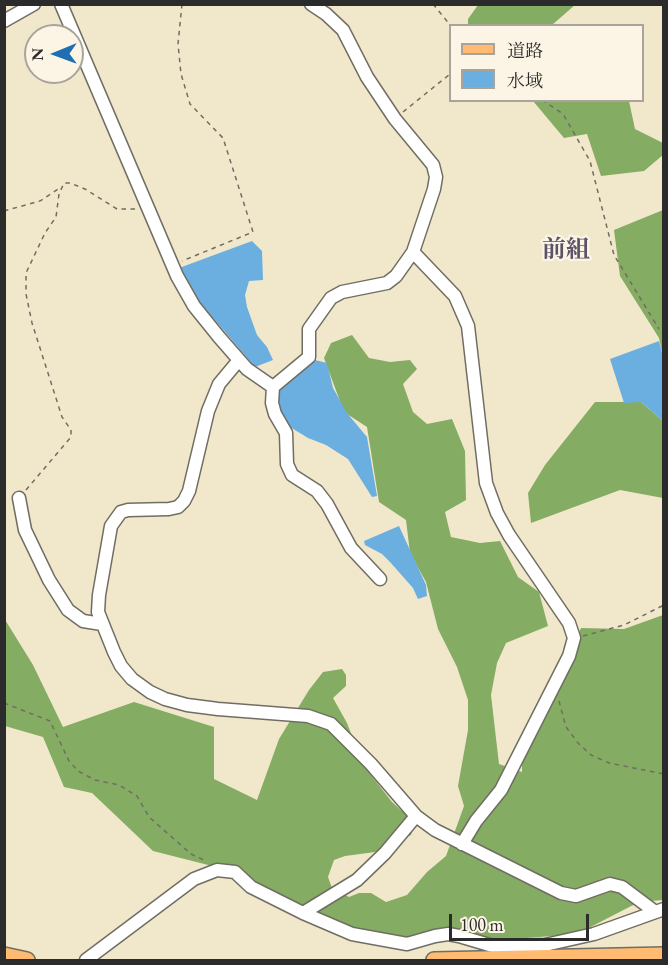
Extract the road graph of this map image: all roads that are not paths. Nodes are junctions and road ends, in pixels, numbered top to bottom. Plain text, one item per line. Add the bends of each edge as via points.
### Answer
1 (34, 4) edge
2 (62, 4) edge
3 (311, 4) edge
4 (4, 21) edge
5 (413, 252) junction
6 (239, 360) junction
7 (273, 387) junction
8 (20, 498) road end
9 (380, 579) dead end
10 (102, 624) junction
11 (416, 816) junction
12 (462, 844) junction
13 (659, 910) edge
14 (303, 913) junction
15 (594, 934) junction
16 (663, 955) edge
17 (9, 957) edge
18 (586, 957) junction
19 (27, 960) edge
20 (86, 960) edge
21 (434, 960) edge

1 - 4 street
2 - 6 street via 172,265 194,306
3 - 5 street via 343,30 367,77 433,165 434,189
5 - 7 street via 387,283 342,292 332,298 309,329 309,357
5 - 12 street via 455,296 468,326 486,483 497,513 569,623 574,638 569,656 501,790
6 - 7 street
6 - 10 street via 219,384 208,411 184,501 169,509 121,512 111,526 99,595
7 - 9 street via 272,403 286,433 287,464 292,475 317,491 351,548
8 - 10 street via 29,538 68,610 83,621
10 - 11 street via 126,673 158,696 187,705 308,716 331,724
11 - 12 street
11 - 14 street via 357,880
12 - 13 street via 561,893 576,896 610,884
13 - 15 street
14 - 15 street via 352,934 407,944 447,934 496,947 538,946
14 - 20 street via 251,887 235,872 217,870 194,879
15 - 18 street
16 - 18 main road
17 - 19 main road
18 - 21 main road

